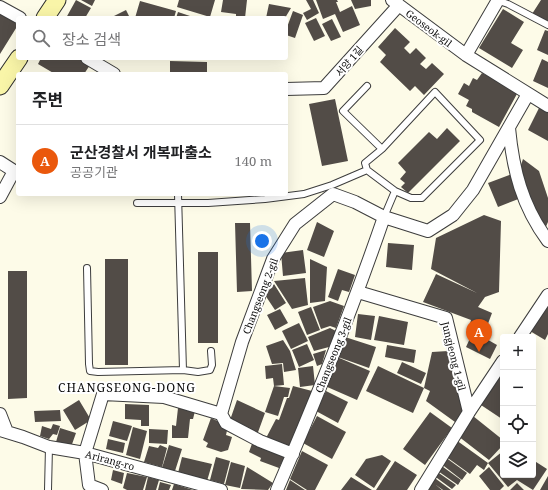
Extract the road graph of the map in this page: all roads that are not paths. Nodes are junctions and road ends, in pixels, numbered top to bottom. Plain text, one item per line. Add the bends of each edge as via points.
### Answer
1 (57, 0) edge
2 (497, 0) edge
3 (395, 2) edge
4 (0, 7) edge
5 (16, 16) edge
6 (46, 16) edge
7 (548, 25) edge
8 (466, 55) junction
9 (18, 60) edge
10 (90, 60) edge
11 (111, 72) edge
12 (0, 86) edge
13 (367, 86) dead end
14 (288, 89) edge
15 (528, 94) junction
16 (548, 106) edge
17 (508, 128) junction
18 (382, 149) junction
19 (0, 162) edge
20 (367, 170) junction
21 (396, 191) junction
22 (178, 196) edge
23 (0, 197) edge
24 (137, 203) dead end
25 (179, 203) junction
26 (384, 218) junction
27 (548, 241) edge
28 (87, 268) dead end
29 (358, 292) junction
30 (548, 295) edge
31 (522, 334) edge
32 (211, 351) dead end
33 (500, 365) edge
34 (183, 370) junction
35 (468, 412) junction
36 (0, 414) edge
37 (221, 414) junction
38 (3, 431) edge
39 (49, 447) junction
40 (85, 453) junction
41 (293, 454) junction
42 (48, 490) edge
43 (102, 490) edge
44 (221, 490) edge
45 (277, 490) edge
46 (421, 490) edge

1 - 6 street
2 - 7 lane
2 - 8 street
3 - 8 street, Geoseok-gil
3 - 14 street, 서양 1길 via 324,88
4 - 5 street
8 - 15 street, Geoseok-gil
9 - 12 street
10 - 11 street
13 - 18 lane via 343,111
15 - 16 street, Geoseok-gil
15 - 17 street, Changseong 2-gil
17 - 26 street, Changseong 2-gil via 473,190 453,215 428,231
17 - 27 street via 520,188 536,225
18 - 20 lane via 365,163
18 - 21 lane via 435,92 480,140 422,198 411,198
19 - 23 street via 14,171
20 - 21 lane
20 - 25 lane via 332,186 304,194 265,199
21 - 26 lane
22 - 25 lane
24 - 25 lane
25 - 34 lane
26 - 29 street, Changseong 3-gil
26 - 37 street, Changseong 2-gil via 355,202 333,194 295,224 273,259 242,342
28 - 34 lane via 90,371
29 - 35 street, Jungjeong 1-gil via 446,318
29 - 41 street, Changseong 3-gil
30 - 31 street
32 - 34 lane via 210,370
33 - 35 street
35 - 46 street
36 - 38 street
37 - 40 street via 164,397 103,394
37 - 41 street via 226,423 260,441
38 - 39 street, Arirang-ro
39 - 40 street, Arirang-ro
39 - 42 lane
40 - 43 street via 89,485
40 - 44 street, Arirang-ro
41 - 45 street, Changseong 3-gil

